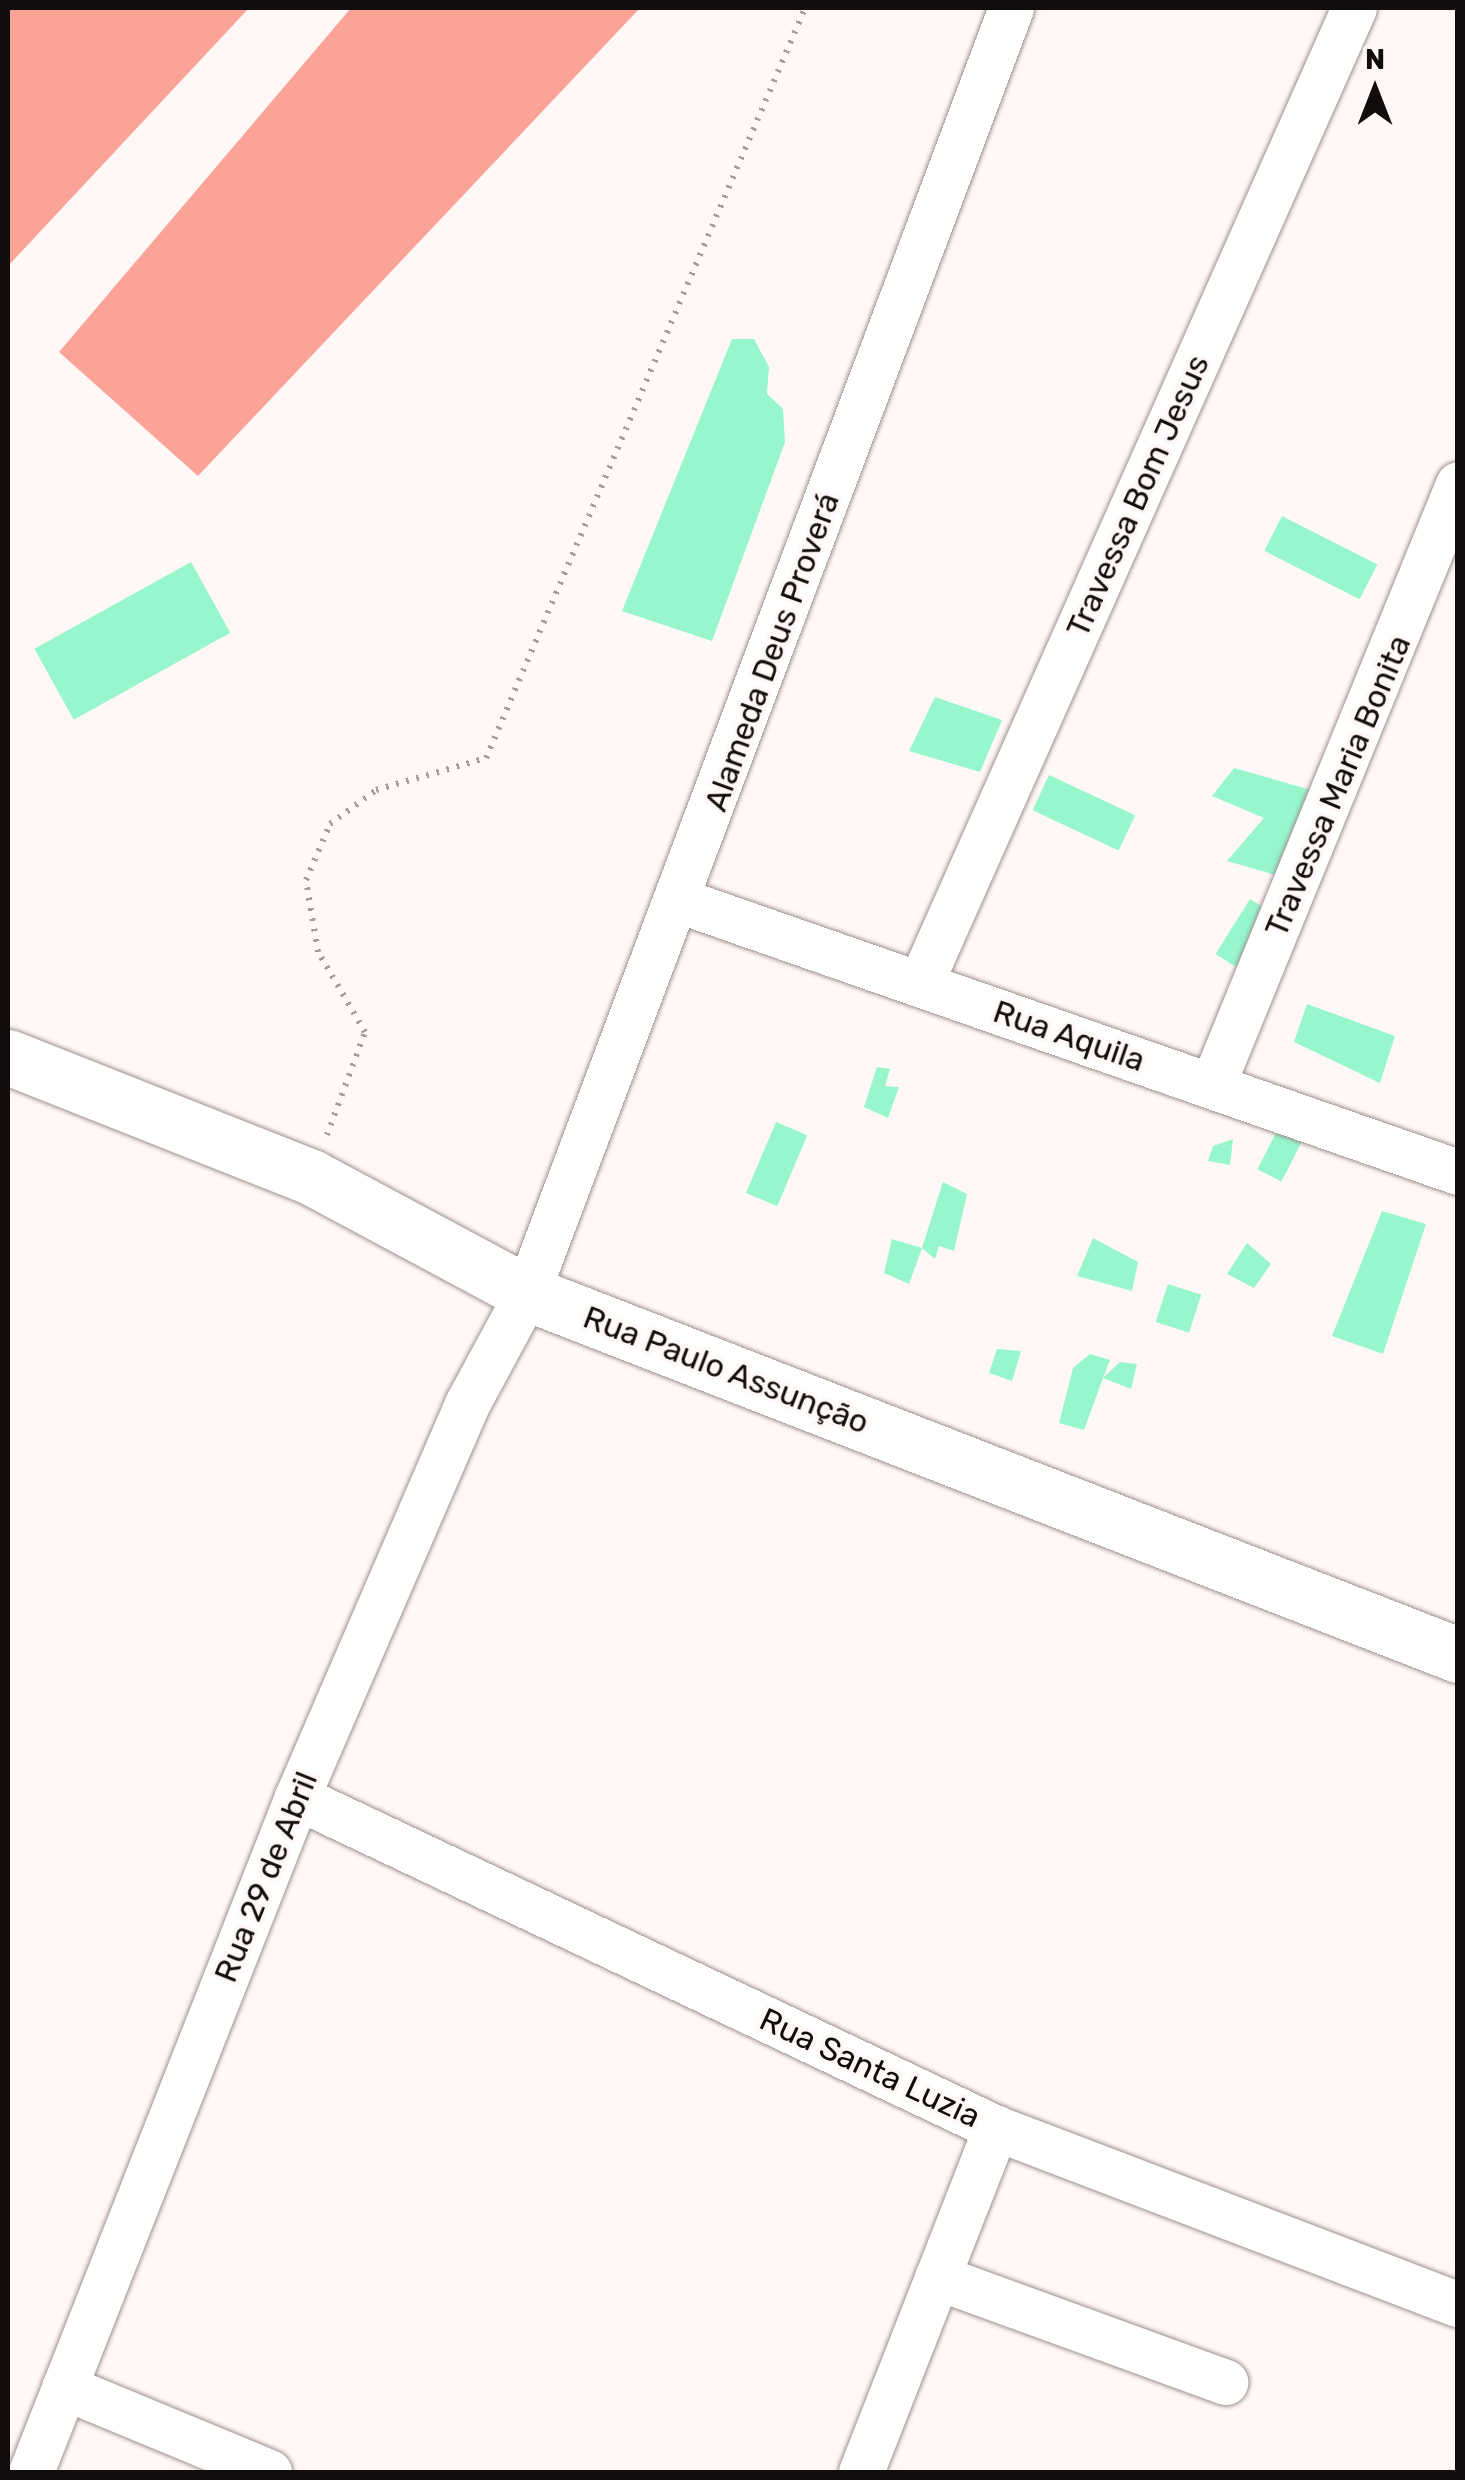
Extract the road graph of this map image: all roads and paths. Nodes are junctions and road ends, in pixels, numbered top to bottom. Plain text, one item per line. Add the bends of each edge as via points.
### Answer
1 (805, 8) edge
2 (1011, 8) edge
3 (1354, 8) edge
4 (1458, 484) edge
5 (681, 901) junction
6 (920, 984) junction
7 (8, 1057) edge
8 (1212, 1086) junction
9 (1458, 1172) edge
10 (311, 1176) junction
11 (527, 1293) junction
12 (1458, 1654) edge
13 (298, 1797) junction
14 (996, 2128) junction
15 (937, 2277) junction
16 (1458, 2304) edge
17 (1226, 2382) dead end
18 (64, 2387) junction
19 (31, 2472) edge
20 (269, 2472) edge
21 (861, 2472) edge

1 - 10 path via 486,758 376,790 330,824 306,880 318,952 365,1032
2 - 5 street, Alameda Deus Proverá
3 - 6 street, Travessa Bom Jesus
4 - 8 street, Travessa Maria Bonita
5 - 6 street, Rua Aquila
5 - 11 street, Alameda Deus Proverá
6 - 8 street, Rua Aquila
7 - 10 street, Rua Paulo Assunção
8 - 9 street, Rua Aquila
10 - 11 street, Rua Paulo Assunção
11 - 12 street, Rua Paulo Assunção
11 - 13 street, Rua 29 de Abril via 467,1404
13 - 14 street, Rua Santa Luzia
13 - 18 street, Rua 29 de Abril
14 - 15 street
14 - 16 street, Rua Santa Luzia
15 - 17 street
15 - 21 street
18 - 19 street, Rua 29 de Abril
18 - 20 street

